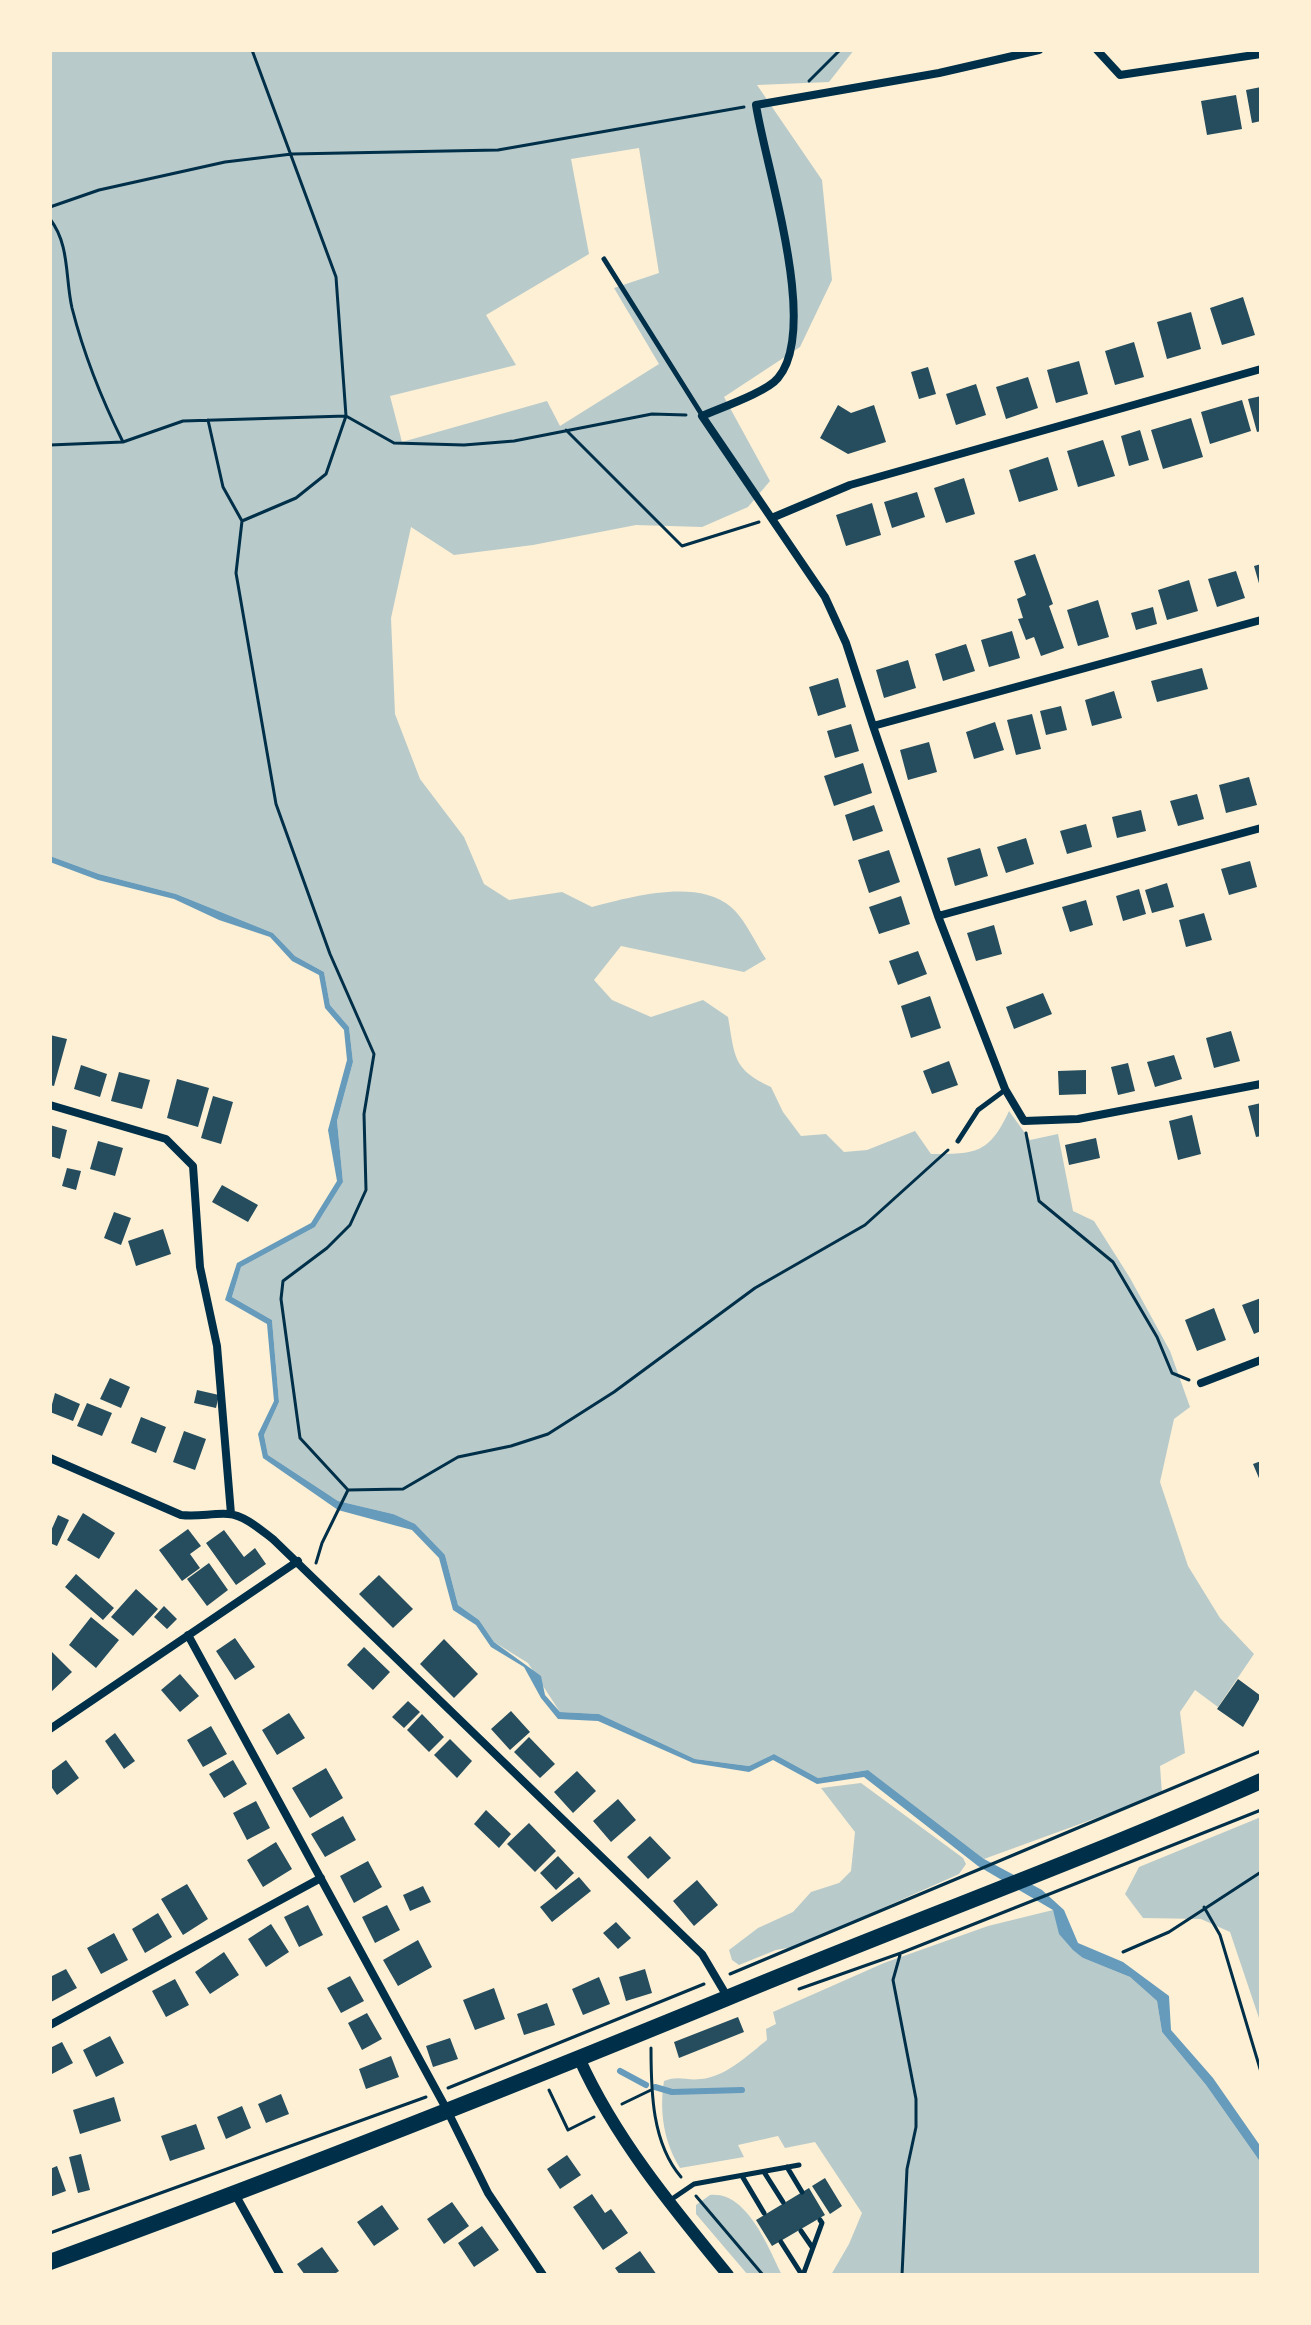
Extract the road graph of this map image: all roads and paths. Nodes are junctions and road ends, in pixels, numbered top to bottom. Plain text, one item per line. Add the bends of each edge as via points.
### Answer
1 (252, 50) edge
2 (840, 50) edge
3 (1039, 50) edge
4 (1097, 50) edge
5 (1261, 54) edge
6 (795, 98) junction
7 (756, 105) junction
8 (292, 154) junction
9 (50, 207) edge
10 (50, 219) edge
11 (604, 259) dead end
12 (1261, 369) edge
13 (346, 416) junction
14 (702, 416) junction
15 (208, 420) junction
16 (566, 430) junction
17 (123, 442) junction
18 (50, 445) edge
19 (774, 517) junction
20 (242, 521) junction
21 (1261, 620) edge
22 (873, 726) junction
23 (1261, 828) edge
24 (938, 916) junction
25 (1261, 1084) edge
26 (1005, 1089) junction
27 (50, 1105) edge
28 (1024, 1121) junction
29 (958, 1141) joint
30 (1261, 1360) edge
31 (1201, 1383) joint
32 (50, 1458) edge
33 (348, 1490) junction
34 (231, 1514) junction
35 (298, 1561) junction
36 (313, 1575) junction
37 (188, 1635) junction
38 (50, 1729) edge
39 (1261, 1751) edge
40 (1261, 1781) edge
41 (1261, 1810) edge
42 (1261, 1872) edge
43 (321, 1878) junction
44 (1204, 1907) junction
45 (909, 1927) junction
46 (1123, 1952) dead end
47 (901, 1953) junction
48 (716, 1980) junction
49 (790, 1993) dead end
50 (728, 1998) junction
51 (50, 2025) edge
52 (651, 2048) dead end
53 (532, 2054) junction
54 (579, 2058) junction
55 (1261, 2072) edge
56 (542, 2073) junction
57 (651, 2090) junction
58 (437, 2092) junction
59 (447, 2110) junction
60 (605, 2112) junction
61 (665, 2159) dead end
62 (799, 2165) dead end
63 (787, 2167) junction
64 (764, 2172) junction
65 (742, 2176) junction
66 (802, 2192) dead end
67 (235, 2194) junction
68 (700, 2201) dead end
69 (668, 2202) junction
70 (783, 2202) dead end
71 (764, 2213) dead end
72 (820, 2220) dead end
73 (801, 2231) dead end
74 (50, 2233) edge
75 (781, 2242) dead end
76 (813, 2248) junction
77 (50, 2262) edge
78 (280, 2275) edge
79 (543, 2275) edge
80 (728, 2275) edge
81 (763, 2275) edge
82 (803, 2275) edge
83 (902, 2275) edge

1 - 8 path
2 - 6 path
3 - 6 street
4 - 5 street via 1120,75
6 - 7 street
7 - 8 path via 498,150
7 - 14 street via 795,293 791,357 777,381
8 - 9 path via 211,165 99,190
8 - 13 path via 336,277
10 - 17 path via 62,234 72,306 98,392
11 - 14 lane
12 - 19 street via 850,485
13 - 15 path
13 - 16 path via 394,443 464,445
13 - 20 path via 326,474 296,498
14 - 16 path via 652,414
14 - 19 street
15 - 17 path via 183,421
15 - 20 path via 223,487
16 - 19 path via 682,546
17 - 18 path
19 - 22 street via 825,597
20 - 33 path via 236,573 276,804 330,954 374,1054 364,1114 366,1190 350,1225 283,1281 281,1299 300,1438
21 - 22 street
22 - 24 street
23 - 24 street
24 - 26 street
25 - 28 street via 1078,1119
26 - 28 street
26 - 29 lane via 978,1110
27 - 34 street via 166,1139 193,1166 200,1267 217,1346
28 - 31 path via 1039,1201 1113,1262 1172,1373
29 - 33 path via 865,1225 755,1288 548,1434 458,1457 403,1489
30 - 31 street
32 - 34 street via 181,1515
33 - 36 path
34 - 35 street via 252,1523
35 - 36 street
35 - 37 street
36 - 48 street via 702,1954
37 - 38 street
37 - 43 street
39 - 48 path
40 - 45 main road via 1108,1849
41 - 47 path
42 - 44 path
43 - 51 street
43 - 58 street
44 - 46 path via 1169,1932
44 - 55 path via 1220,1935
45 - 47 path
45 - 50 main road
47 - 49 path
47 - 83 path via 893,1980 916,2099
48 - 50 street
48 - 53 path
50 - 54 main road
52 - 57 path
53 - 56 path
53 - 58 path
54 - 56 main road
54 - 60 street
56 - 59 main road
56 - 60 path via 568,2130
57 - 60 path
57 - 61 path
58 - 59 street
58 - 74 path
59 - 67 main road
59 - 79 street via 488,2193
60 - 69 street
62 - 63 lane
63 - 64 lane
63 - 66 lane
64 - 65 lane
64 - 70 lane
65 - 69 lane via 688,2186
65 - 71 lane
67 - 77 main road
67 - 78 street
68 - 81 path
69 - 80 street
72 - 76 lane
73 - 76 lane
75 - 82 lane
76 - 82 lane

